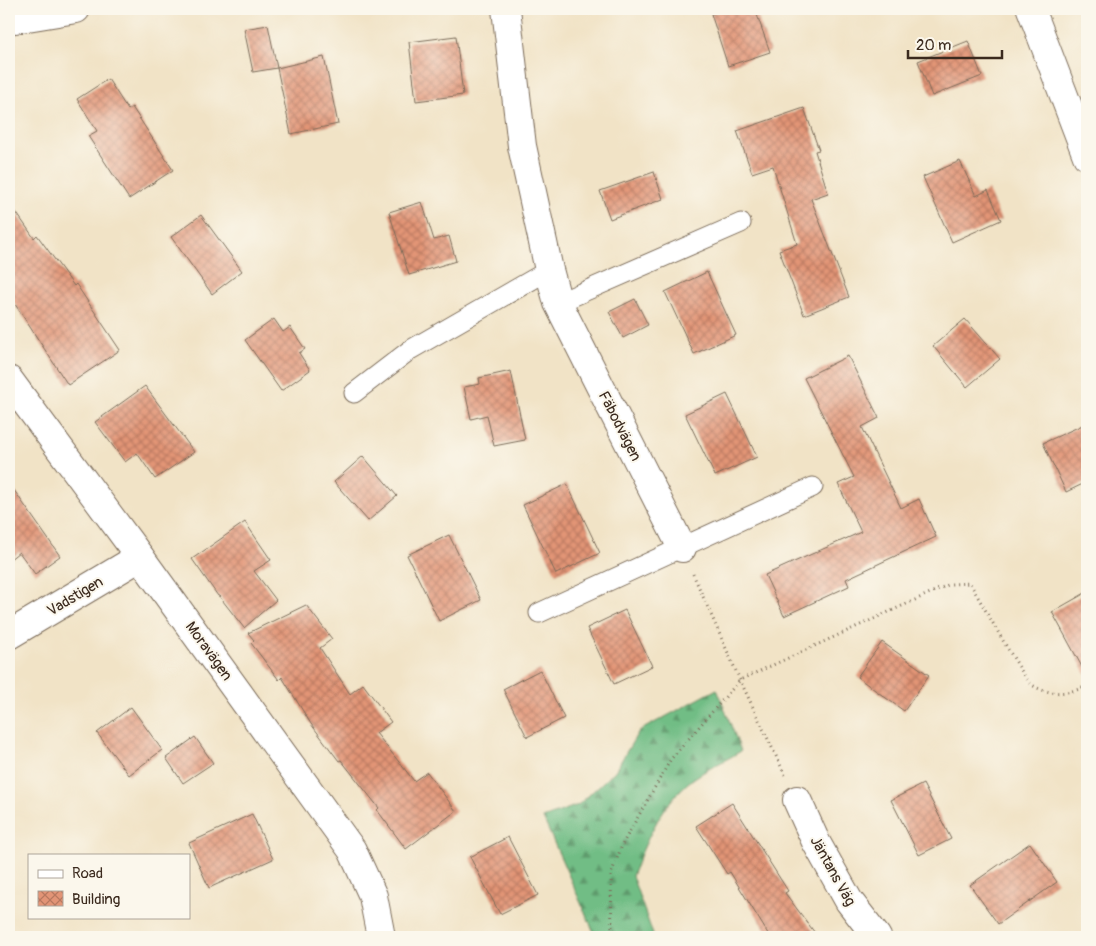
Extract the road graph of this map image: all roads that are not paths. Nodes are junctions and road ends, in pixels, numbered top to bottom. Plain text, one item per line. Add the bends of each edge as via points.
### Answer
1 (76, 9) edge
2 (506, 9) edge
3 (1031, 9) edge
4 (9, 20) edge
5 (1087, 156) edge
6 (741, 222) dead end
7 (549, 270) junction
8 (558, 303) junction
9 (9, 380) edge
10 (354, 393) dead end
11 (813, 487) dead end
12 (682, 548) junction
13 (140, 557) junction
14 (538, 613) dead end
15 (9, 635) edge
16 (797, 800) road end
17 (381, 937) edge
18 (877, 937) edge

1 - 4 street
2 - 7 street, Fäbodvägen via 522,146
3 - 5 street
6 - 8 lane
7 - 8 street, Fäbodvägen
7 - 10 lane via 410,350
8 - 12 street, Fäbodvägen
9 - 13 street, Moravägen
11 - 12 lane
12 - 14 lane
13 - 15 street, Vadstigen
13 - 17 street, Moravägen via 352,850 373,896
16 - 18 street, Jäntans Väg via 849,902

